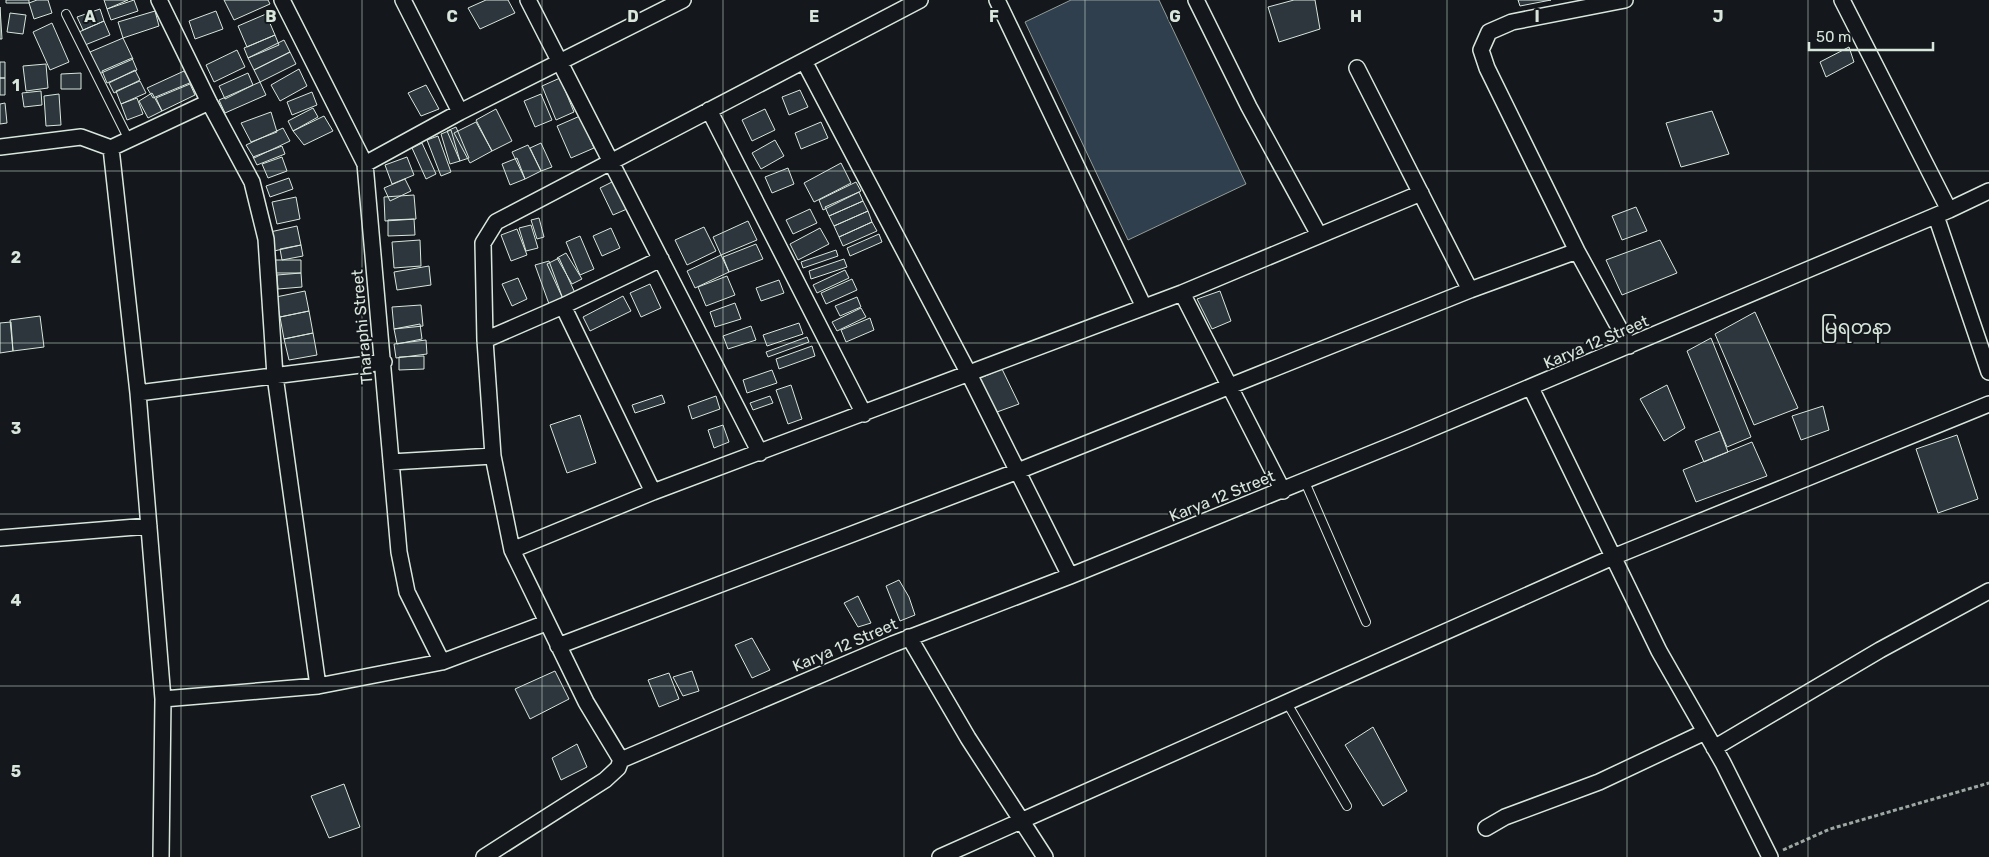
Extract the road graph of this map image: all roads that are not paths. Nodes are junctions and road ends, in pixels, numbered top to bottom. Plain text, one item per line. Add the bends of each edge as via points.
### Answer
1 (159, 0) edge
2 (282, 0) edge
3 (403, 0) edge
4 (528, 0) edge
5 (684, 0) edge
6 (920, 0) edge
7 (997, 0) edge
8 (1196, 0) edge
9 (1625, 0) edge
10 (1842, 0) edge
11 (903, 4) edge
12 (657, 6) edge
13 (66, 14) dead end
14 (804, 61) junction
15 (560, 62) junction
16 (1357, 68) dead end
17 (209, 102) junction
18 (709, 110) junction
19 (460, 112) junction
20 (129, 140) junction
21 (0, 146) edge
22 (111, 148) junction
23 (611, 162) junction
24 (365, 164) junction
25 (1989, 191) edge
26 (1421, 193) junction
27 (1942, 213) junction
28 (1319, 235) junction
29 (1577, 251) junction
30 (660, 259) junction
31 (1470, 290) junction
32 (1182, 293) junction
33 (563, 306) junction
34 (1144, 307) junction
35 (485, 340) junction
36 (1629, 346) junction
37 (384, 362) junction
38 (1989, 372) edge
39 (969, 374) junction
40 (275, 376) junction
41 (1229, 386) junction
42 (1531, 388) junction
43 (138, 393) junction
44 (1989, 404) edge
45 (864, 414) junction
46 (760, 453) junction
47 (494, 456) junction
48 (391, 462) junction
49 (1018, 471) junction
50 (1305, 482) junction
51 (1283, 491) junction
52 (653, 492) junction
53 (149, 526) junction
54 (0, 538) edge
55 (512, 550) junction
56 (1614, 557) junction
57 (1070, 576) junction
58 (1989, 591) edge
59 (1366, 622) dead end
60 (546, 623) junction
61 (909, 637) junction
62 (558, 646) junction
63 (442, 662) junction
64 (318, 686) junction
65 (164, 700) junction
66 (1287, 703) junction
67 (1705, 732) junction
68 (1714, 748) junction
69 (621, 760) junction
70 (1347, 806) dead end
71 (1023, 820) junction
72 (1486, 828) dead end
73 (161, 857) edge
74 (484, 857) edge
75 (940, 857) edge
76 (1045, 857) edge
77 (1768, 857) edge

1 - 17 street
2 - 24 street, Tharaphi Street
3 - 19 street
4 - 15 street
5 - 12 street
6 - 11 street
7 - 34 street
8 - 28 street via 1249,108
9 - 29 street via 1512,22 1488,32 1481,50
10 - 27 street
11 - 14 street
12 - 15 street
13 - 20 lane
14 - 18 street
14 - 39 street
15 - 19 street
15 - 23 street
16 - 26 street
17 - 20 street
17 - 40 street via 252,182 266,239
18 - 23 street
18 - 45 street
19 - 24 street
20 - 22 street
21 - 22 street via 81,136
22 - 43 street
23 - 30 street
23 - 35 street via 496,222 483,242
24 - 37 street, Tharaphi Street
25 - 27 street, Karya 12 Street
26 - 28 street
26 - 31 street
27 - 36 street, Karya 12 Street
27 - 38 street
28 - 32 street
29 - 31 street
29 - 36 street
30 - 33 street
30 - 46 street
31 - 41 street
32 - 34 street
32 - 41 street
33 - 35 street
33 - 52 street
34 - 39 street
35 - 47 street
36 - 42 street, Karya 12 Street
37 - 40 street
37 - 48 street, Tharaphi Street
39 - 45 street
39 - 49 street
40 - 43 street
40 - 64 street
41 - 49 street
41 - 51 street
42 - 50 street, Karya 12 Street
42 - 56 street
43 - 53 street
44 - 56 street
45 - 46 street
46 - 52 street
47 - 48 street
47 - 55 street
48 - 63 street, Tharaphi Street via 399,552 407,592
49 - 57 street
49 - 62 street
50 - 51 street, Karya 12 Street
50 - 59 lane
51 - 57 street, Karya 12 Street
52 - 55 street
53 - 54 street
53 - 65 street
55 - 60 street
56 - 66 street
56 - 67 street via 1660,651
57 - 61 street, Karya 12 Street
58 - 68 street via 1880,650
60 - 62 street
60 - 63 street
61 - 69 street, Karya 12 Street
61 - 71 street via 968,738
62 - 69 street via 586,702
63 - 64 street
64 - 65 street
65 - 73 street
66 - 70 lane
66 - 71 street
67 - 68 street
67 - 72 street via 1599,782 1505,817
68 - 77 street
69 - 74 street, Karya 12 Street via 618,768 605,780
71 - 75 street
71 - 76 street

